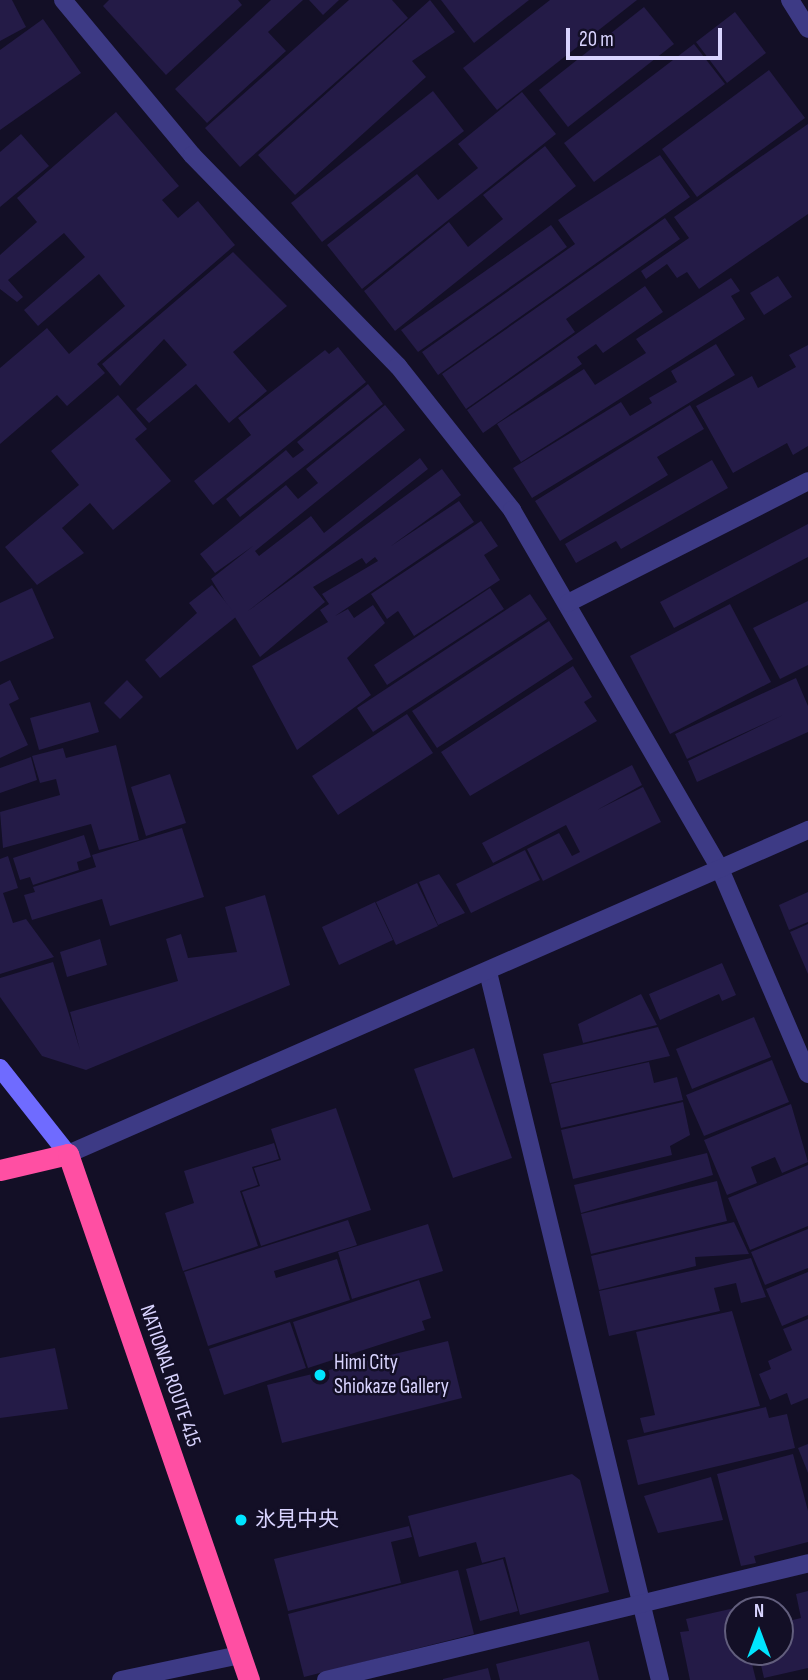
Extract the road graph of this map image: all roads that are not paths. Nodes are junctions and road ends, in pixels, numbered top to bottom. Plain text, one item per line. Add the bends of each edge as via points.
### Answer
1 (63, 0) edge
2 (790, 0) edge
3 (808, 29) edge
4 (808, 481) edge
5 (568, 603) junction
6 (808, 830) edge
7 (720, 869) junction
8 (488, 972) junction
9 (0, 1068) edge
10 (808, 1074) edge
11 (68, 1154) junction
12 (0, 1170) edge
13 (808, 1563) edge
14 (644, 1601) junction
15 (240, 1655) junction
16 (121, 1680) edge
17 (249, 1680) edge
18 (326, 1680) edge
19 (660, 1680) edge

1 - 5 street via 192,155 398,366 512,510
2 - 3 street
4 - 5 street
5 - 7 street
6 - 7 street
7 - 8 street
7 - 10 street
8 - 11 street
8 - 14 street
9 - 11 main road
11 - 12 highway
11 - 15 highway, NATIONAL ROUTE 415
13 - 14 street
14 - 18 street
14 - 19 street
15 - 16 street
15 - 17 highway, NATIONAL ROUTE 415

